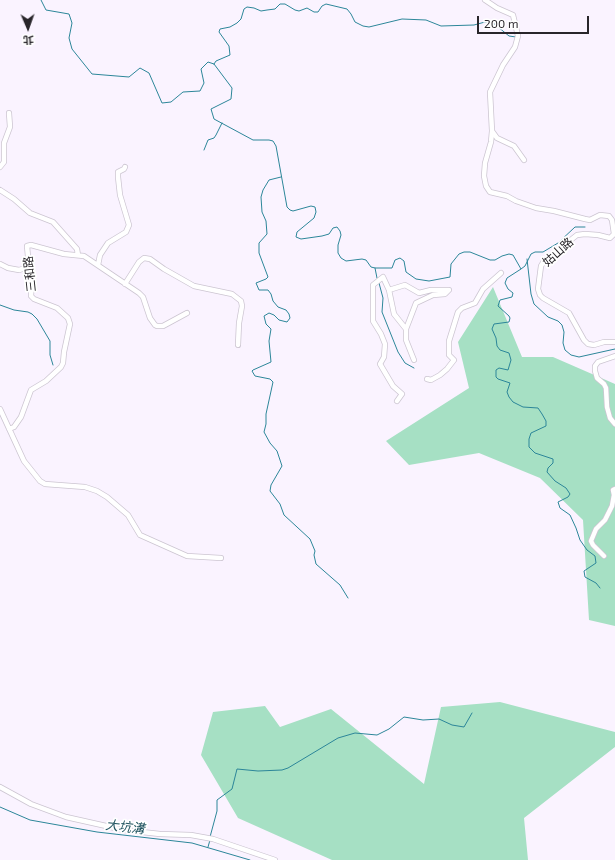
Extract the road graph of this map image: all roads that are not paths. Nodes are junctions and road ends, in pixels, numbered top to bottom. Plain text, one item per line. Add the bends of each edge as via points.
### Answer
1 (485, 0) edge
2 (9, 113) dead end
3 (492, 131) junction
4 (524, 160) dead end
5 (0, 167) edge
6 (125, 167) dead end
7 (0, 190) edge
8 (78, 255) junction
9 (0, 264) edge
10 (98, 265) junction
11 (29, 267) junction
12 (501, 273) dead end
13 (125, 284) junction
14 (389, 290) junction
15 (187, 313) dead end
16 (406, 329) junction
17 (615, 342) edge
18 (238, 345) dead end
19 (615, 356) edge
20 (414, 360) dead end
21 (427, 379) dead end
22 (397, 401) dead end
23 (0, 409) edge
24 (615, 424) edge
25 (9, 430) junction
26 (615, 489) edge
27 (604, 556) dead end
28 (221, 558) dead end
29 (0, 787) edge
30 (275, 860) edge

1 - 3 street, 姑山路 via 513,15 518,36 515,47 490,92
2 - 5 street via 10,127 4,143 4,162
3 - 4 street via 497,138 514,146
3 - 17 street, 姑山路 via 484,176 490,192 536,208 590,220 600,215 609,216 612,220 614,234 610,238 577,235 544,261 538,289 543,298 569,313 588,344
6 - 10 street via 118,172 118,177 120,195 129,225 126,232 108,243
7 - 8 street via 30,213 53,222 77,249
8 - 10 street, 三和路
8 - 11 street, 三和路 via 31,245 27,246
9 - 11 street via 18,270
10 - 13 street, 三和路
11 - 25 street, 三和路 via 32,281 31,296 57,308 68,318 70,324 61,367 31,390 21,417
12 - 21 street via 483,289 475,303 464,306 458,312 449,341 449,356 454,360 440,375 431,380
13 - 15 street, 三和路 via 143,297 155,325 163,326
13 - 18 street via 144,258 150,259 194,286 232,294 241,301 242,306
14 - 16 street via 394,314
14 - 16 street via 405,285 419,293 449,290 445,294 433,295 416,303
14 - 22 street via 383,277 373,285 373,321 385,344 384,357 380,364 393,386 402,394
16 - 20 street via 406,340
19 - 24 street via 598,362 595,371 597,378 606,388 607,407
23 - 25 street
25 - 28 street via 24,461 40,481 45,484 84,487 97,491 128,515 140,534 187,556
26 - 27 street via 612,506 605,520 596,529 591,542
29 - 30 street via 31,804 66,818 124,830 213,839

